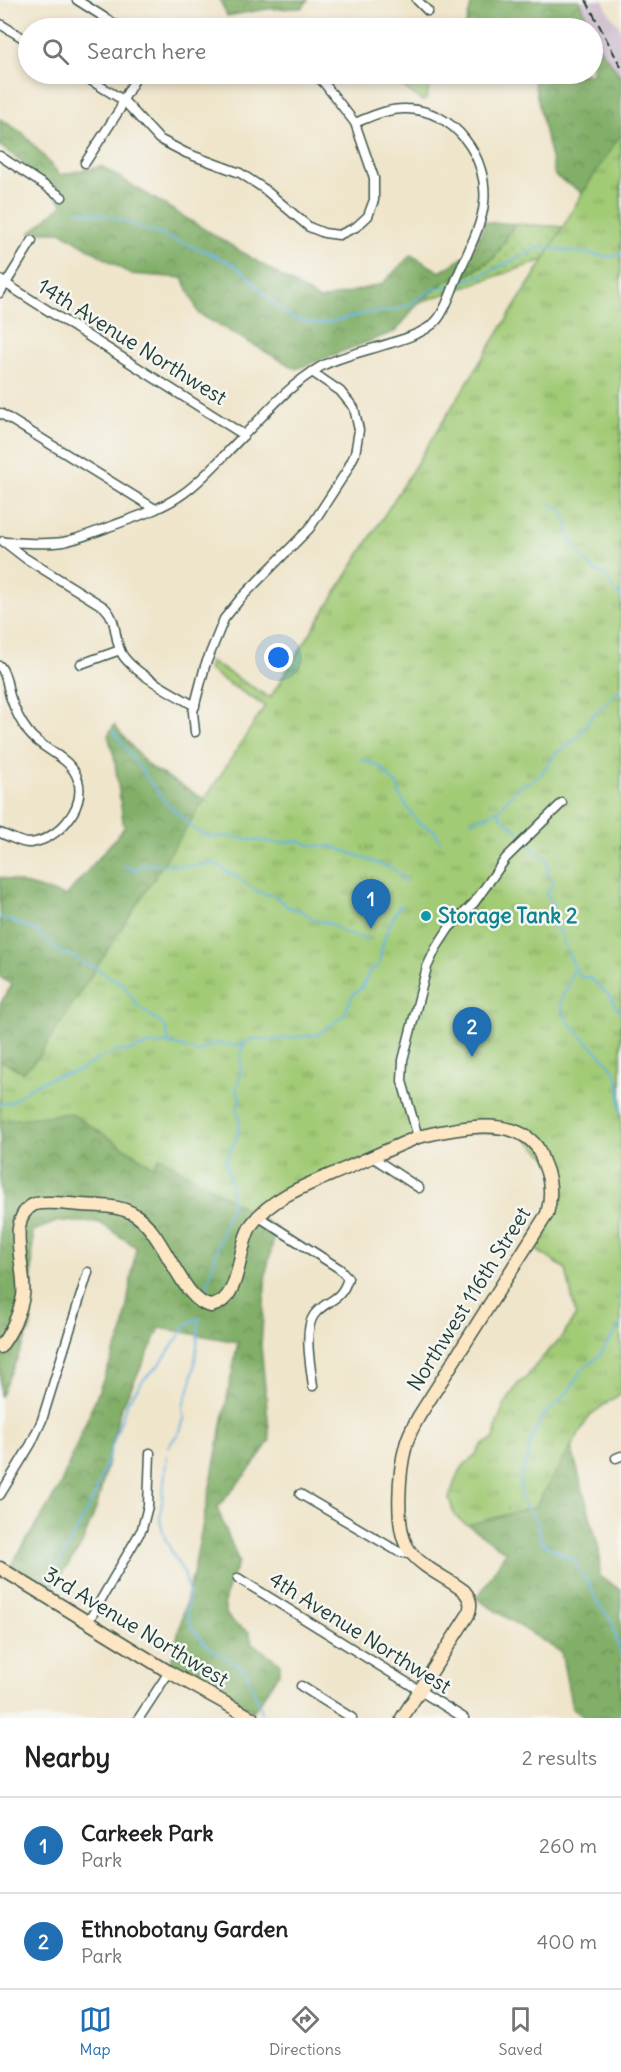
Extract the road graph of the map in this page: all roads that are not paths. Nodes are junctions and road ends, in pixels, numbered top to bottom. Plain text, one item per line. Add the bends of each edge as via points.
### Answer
1 (77, 0) edge
2 (417, 0) edge
3 (428, 11) dead end
4 (105, 18) edge
5 (0, 24) edge
6 (18, 35) edge
7 (97, 84) edge
8 (132, 84) edge
9 (325, 84) edge
10 (123, 100) junction
11 (355, 123) junction
12 (0, 156) edge
13 (85, 163) dead end
14 (62, 197) dead end
15 (32, 241) dead end
16 (3, 282) edge
17 (0, 293) edge
18 (312, 372) junction
19 (0, 413) edge
20 (244, 435) junction
21 (156, 509) junction
22 (2, 540) edge
23 (120, 650) junction
24 (81, 664) dead end
25 (0, 666) edge
26 (195, 706) junction
27 (195, 732) dead end
28 (562, 802) dead end
29 (0, 833) edge
30 (418, 1137) junction
31 (372, 1157) junction
32 (419, 1188) dead end
33 (259, 1217) junction
34 (88, 1272) dead end
35 (0, 1347) edge
36 (313, 1386) dead end
37 (150, 1453) dead end
38 (300, 1494) dead end
39 (0, 1495) edge
40 (414, 1556) junction
41 (0, 1568) edge
42 (238, 1578) dead end
43 (87, 1622) junction
44 (169, 1672) junction
45 (301, 1686) dead end
46 (420, 1691) junction
47 (139, 1718) edge
48 (252, 1718) edge
49 (352, 1718) edge
50 (402, 1718) edge
51 (464, 1718) edge

1 - 4 street
2 - 3 street
5 - 6 street
7 - 10 street
8 - 10 street
9 - 11 street
10 - 11 street via 159,139 248,177 316,231 339,235 368,216 375,189 371,165
10 - 13 street
11 - 18 street via 387,110 415,109 446,121 472,147 483,180 483,211 438,319 422,330 335,360
12 - 14 street
15 - 16 street
16 - 17 street
16 - 20 street, 14th Avenue Northwest
18 - 20 street via 287,390
18 - 26 street via 340,391 354,408 359,430 356,454 309,529 224,619 208,657
19 - 21 street
20 - 21 street via 186,492
21 - 22 street via 62,542
22 - 23 street via 104,607 112,616
23 - 24 street
23 - 26 street via 133,668
25 - 29 street via 29,734 72,768 80,794 77,809 67,822 41,841 28,844
26 - 27 street
28 - 30 street via 506,858 474,903 449,928 427,967 403,1060 402,1081
30 - 31 street, Northwest 116th Street
30 - 40 street, Northwest 116th Street via 470,1128 513,1130 538,1148 549,1176 550,1191 549,1208 540,1227 409,1436 402,1468 400,1518 404,1541
31 - 32 street
31 - 33 street, Northwest 116th Street via 302,1188
33 - 35 street via 244,1240 231,1291 220,1304 211,1306 198,1300 154,1233 134,1214 118,1208 59,1203 30,1206 20,1222 23,1294 18,1314
33 - 36 street via 348,1278 341,1294 310,1321
34 - 39 street via 42,1420
37 - 43 street via 148,1506 142,1529
38 - 40 street via 399,1552
40 - 46 street via 464,1591 470,1603 468,1616
41 - 43 street, 3rd Avenue Northwest
42 - 46 street, 4th Avenue Northwest
43 - 44 street, 3rd Avenue Northwest
44 - 47 street
44 - 48 street, 3rd Avenue Northwest
45 - 49 street
46 - 50 street
46 - 51 street, 4th Avenue Northwest

